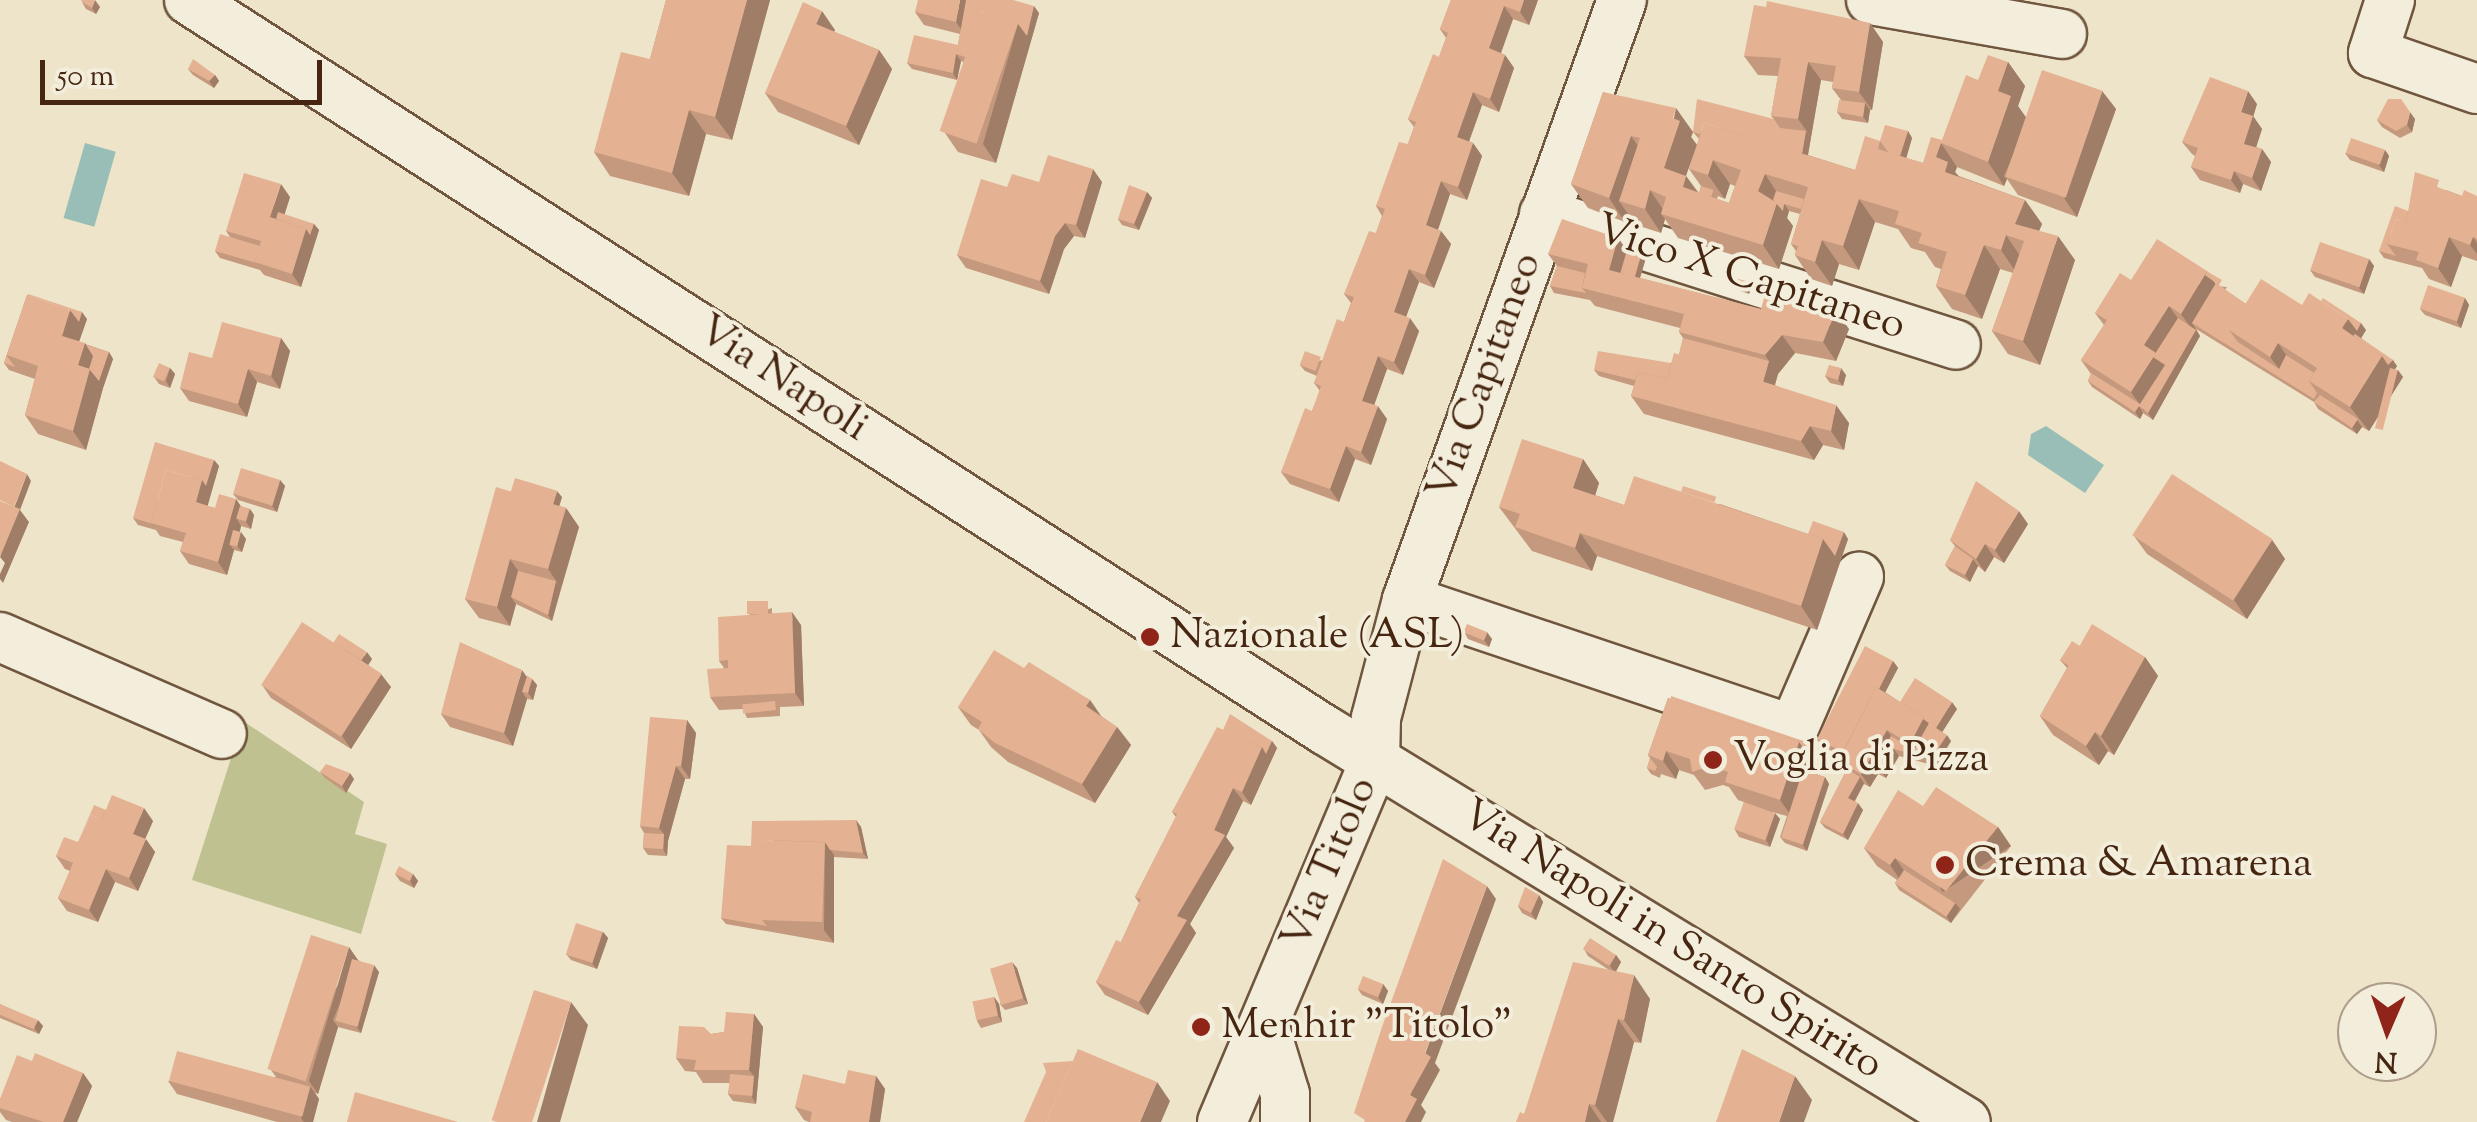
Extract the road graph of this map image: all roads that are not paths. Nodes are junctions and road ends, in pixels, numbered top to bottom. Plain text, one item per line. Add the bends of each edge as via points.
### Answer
1 (189, 0) edge
2 (1622, 0) edge
3 (1871, 0) edge
4 (2390, 0) edge
5 (2062, 34) dead end
6 (2477, 89) edge
7 (1544, 214) junction
8 (1956, 344) dead end
9 (1859, 577) dead end
10 (1407, 600) junction
11 (0, 637) edge
12 (222, 734) dead end
13 (1376, 760) junction
14 (1264, 1024) junction
15 (1222, 1122) edge
16 (1285, 1122) edge
17 (1966, 1122) edge

1 - 13 street, Via Napoli
2 - 7 street, Via Capitaneo
3 - 5 street
4 - 6 street via 2373,53
7 - 8 street, Vico X Capitaneo
7 - 10 street, Via Capitaneo
9 - 10 street via 1793,730
10 - 13 street, Via Capitaneo via 1376,718
11 - 12 street
13 - 14 street, Via Titolo
13 - 17 street, Via Napoli in Santo Spirito
14 - 15 street, Via Titolo
14 - 16 street via 1285,1094

